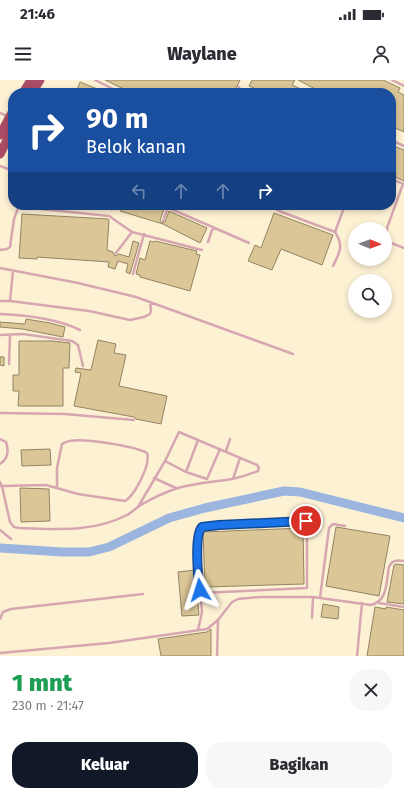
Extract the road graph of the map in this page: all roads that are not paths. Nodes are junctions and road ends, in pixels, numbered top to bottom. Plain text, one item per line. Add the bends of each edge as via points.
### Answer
1 (94, 80) edge
2 (392, 80) edge
3 (404, 86) edge
4 (111, 88) edge
5 (0, 113) edge
6 (8, 121) edge
7 (8, 123) edge
8 (8, 126) edge
9 (0, 135) edge
10 (0, 154) edge
11 (404, 184) edge
12 (396, 205) edge
13 (17, 210) edge
14 (50, 210) edge
15 (167, 210) edge
16 (175, 210) edge
17 (277, 210) edge
18 (343, 210) edge
19 (394, 210) edge
20 (163, 221) dead end
21 (213, 227) junction
22 (132, 232) junction
23 (335, 232) junction
24 (144, 234) junction
25 (208, 242) dead end
26 (249, 243) dead end
27 (404, 248) edge
28 (0, 250) edge
29 (202, 250) dead end
30 (116, 253) dead end
31 (333, 266) dead end
32 (0, 268) edge
33 (13, 271) junction
34 (133, 274) dead end
35 (0, 301) edge
36 (10, 301) junction
37 (150, 301) junction
38 (0, 314) edge
39 (80, 330) dead end
40 (0, 335) edge
41 (10, 335) junction
42 (293, 354) dead end
43 (9, 364) dead end
44 (83, 366) dead end
45 (0, 413) edge
46 (134, 420) dead end
47 (0, 439) edge
48 (230, 439) dead end
49 (198, 440) junction
50 (220, 449) junction
51 (226, 451) junction
52 (240, 458) junction
53 (165, 461) junction
54 (0, 464) edge
55 (186, 472) junction
56 (154, 478) junction
57 (233, 479) junction
58 (207, 481) junction
59 (0, 482) edge
60 (1, 486) edge
61 (57, 488) junction
62 (176, 488) junction
63 (138, 507) junction
64 (345, 526) dead end
65 (0, 530) edge
66 (11, 539) dead end
67 (404, 561) edge
68 (201, 593) junction
69 (143, 594) dead end
70 (313, 597) junction
71 (320, 598) junction
72 (362, 603) junction
73 (378, 603) junction
74 (404, 607) edge
75 (312, 618) dead end
76 (0, 619) edge
77 (218, 620) junction
78 (198, 630) junction
79 (0, 653) edge
80 (217, 656) edge
81 (357, 656) edge

1 - 4 lane
2 - 3 lane
5 - 6 lane
7 - 9 highway
8 - 10 highway
11 - 12 lane
13 - 28 lane via 10,247
14 - 22 lane via 109,216
15 - 20 lane
16 - 21 lane
17 - 23 lane
18 - 23 lane
19 - 27 lane via 387,235 389,242
21 - 25 lane
21 - 26 lane
22 - 24 lane
22 - 30 lane
23 - 31 lane via 340,240 341,249
24 - 29 lane
24 - 34 lane
32 - 33 lane
33 - 36 lane
33 - 37 lane
35 - 36 lane
36 - 37 lane via 89,311 130,320 150,314
37 - 42 lane
38 - 39 lane via 26,315 66,323
40 - 41 lane
41 - 43 lane
41 - 44 lane via 23,334 72,341 78,345
45 - 46 lane via 65,414
47 - 54 lane via 6,442 8,448 8,455
48 - 51 lane
49 - 50 lane
49 - 53 lane via 179,432
49 - 55 lane
50 - 51 lane
50 - 58 lane
51 - 52 lane
52 - 57 lane
52 - 57 lane via 259,468 258,471
53 - 55 lane
53 - 56 lane
55 - 58 lane
56 - 62 lane
56 - 63 lane
57 - 58 lane
58 - 62 lane
59 - 60 lane
60 - 61 lane via 46,485
60 - 63 lane via 10,522 16,528 92,528 128,515
61 - 61 lane via 57,468 62,444 84,441 140,449 147,453 144,471 132,496 125,501
62 - 63 lane
64 - 71 lane via 333,524 329,528
65 - 66 lane
67 - 73 lane via 391,563 383,597
68 - 68 lane via 198,552 199,531 202,527 307,521 307,588
68 - 78 lane via 202,612
69 - 76 lane via 10,609 3,612
70 - 71 lane
70 - 75 lane
70 - 77 lane via 238,599 232,602
71 - 72 lane
72 - 73 lane
72 - 81 lane
73 - 74 lane
77 - 78 lane via 207,628
77 - 80 lane
78 - 79 lane via 109,643

